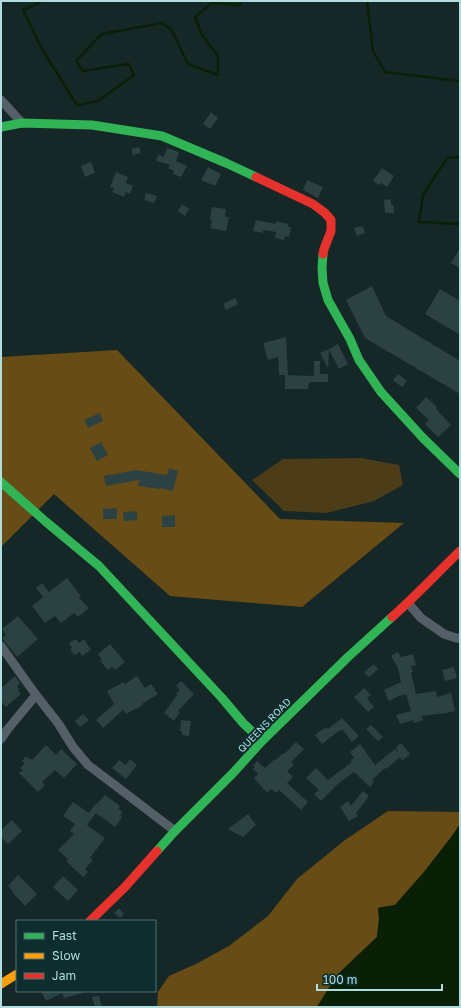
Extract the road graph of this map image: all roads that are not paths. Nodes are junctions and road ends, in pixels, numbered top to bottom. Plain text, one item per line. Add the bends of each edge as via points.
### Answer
1 (1, 100) edge
2 (22, 123) junction
3 (1, 126) edge
4 (460, 474) edge
5 (1, 482) edge
6 (460, 550) edge
7 (408, 603) junction
8 (460, 638) edge
9 (1, 646) edge
10 (36, 696) junction
11 (1, 739) edge
12 (262, 741) junction
13 (175, 831) junction
14 (91, 920) edge
15 (16, 975) edge
16 (2, 982) edge

1 - 2 street
2 - 3 main road
2 - 4 main road via 92,125 162,136 226,163 325,212 331,220 331,231 324,250 322,268 328,300 359,360 381,392
5 - 12 main road via 99,566
6 - 7 main road, QUEENS ROAD
7 - 8 street via 421,618 444,634
7 - 12 main road, QUEENS ROAD
9 - 10 street
10 - 11 street
10 - 13 street via 88,765
12 - 13 main road, QUEENS ROAD
13 - 14 main road, QUEENS ROAD via 125,887
15 - 16 main road

